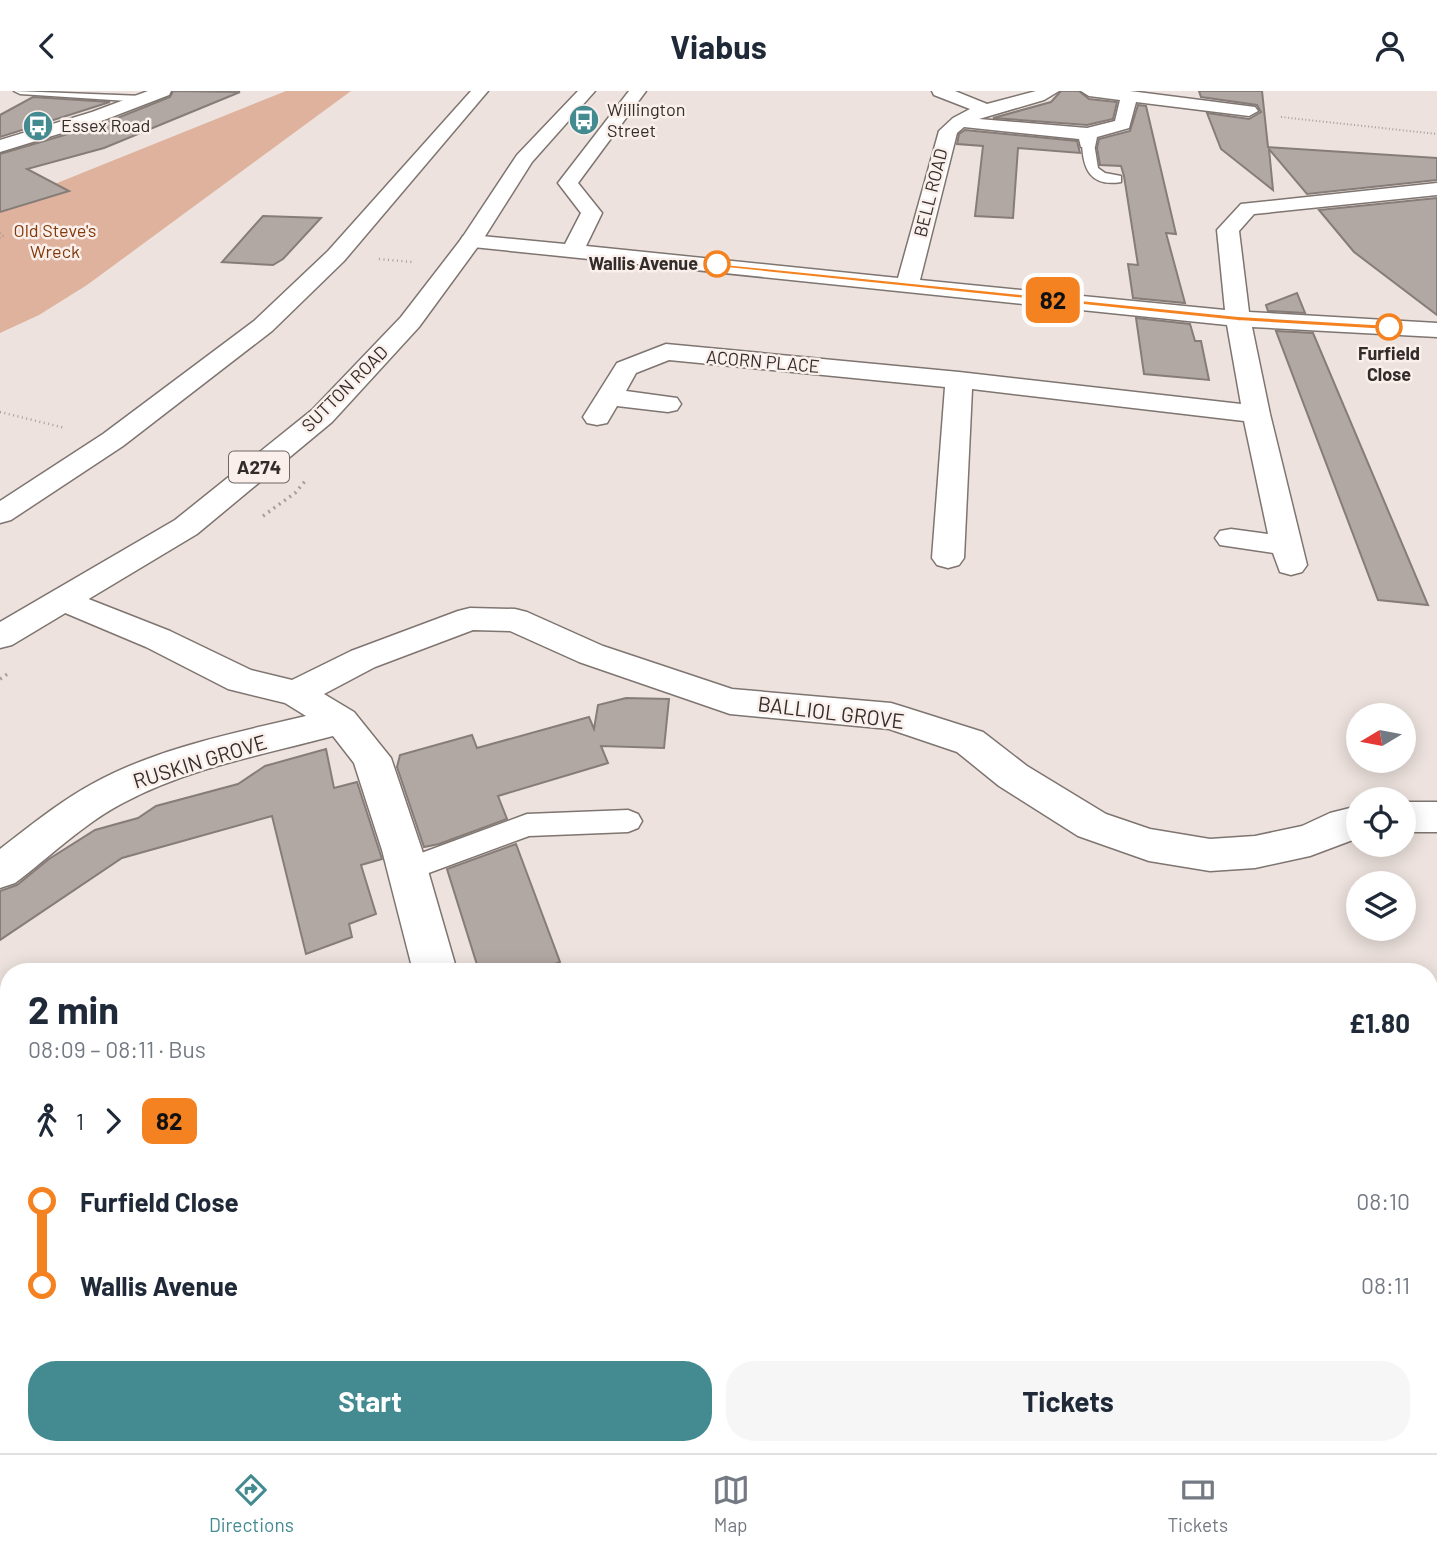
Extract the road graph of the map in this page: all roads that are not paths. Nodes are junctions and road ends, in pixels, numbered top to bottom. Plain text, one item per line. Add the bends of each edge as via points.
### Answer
1 (20, 91) edge
2 (163, 91) edge
3 (481, 91) edge
4 (587, 91) edge
5 (638, 91) edge
6 (940, 91) edge
7 (1051, 91) edge
8 (1089, 91) edge
9 (1129, 97) junction
10 (143, 99) junction
11 (987, 110) junction
12 (1249, 111) road end
13 (957, 122) junction
14 (1088, 139) junction
15 (0, 146) edge
16 (1116, 179) dead end
17 (1437, 189) edge
18 (471, 241) junction
19 (573, 250) junction
20 (908, 283) junction
21 (1238, 319) junction
22 (1437, 330) edge
23 (959, 380) junction
24 (668, 404) dead end
25 (1256, 414) junction
26 (0, 514) edge
27 (1231, 538) dead end
28 (948, 558) dead end
29 (63, 600) junction
30 (0, 637) edge
31 (296, 693) junction
32 (341, 721) junction
33 (1416, 817) edge
34 (1437, 817) edge
35 (628, 821) dead end
36 (1346, 824) edge
37 (407, 870) junction
38 (0, 871) edge
39 (433, 963) edge

1 - 10 lane
2 - 10 street
3 - 26 street via 336,256 263,326 113,440
4 - 18 street, SUTTON ROAD / A274 via 524,159
5 - 19 street via 568,183 592,213
6 - 11 street
7 - 11 street, BELL ROAD
8 - 9 street
9 - 12 street
9 - 14 street via 1123,124
10 - 15 street
11 - 13 street, BELL ROAD
13 - 14 street
13 - 20 street, BELL ROAD via 941,150
14 - 16 lane via 1090,169
17 - 21 street via 1248,208 1228,230
18 - 19 street
18 - 29 street, SUTTON ROAD / A274 via 410,322 322,416 186,527
19 - 20 street
20 - 21 street
21 - 22 street
21 - 25 street
23 - 24 street, ACORN PLACE via 666,352 626,369 603,407
23 - 25 street, ACORN PLACE
23 - 28 street
25 - 27 street via 1289,556
29 - 30 street, SUTTON ROAD / A274
29 - 31 street via 241,680
31 - 32 street
31 - 36 street, BALLIOL GROVE via 363,659 470,619 515,620 591,654 730,701 891,716 970,742 1013,776 1092,825 1149,845 1210,855 1255,852 1310,840
32 - 37 street via 372,758
32 - 38 street, RUSKIN GROVE via 137,779 80,810
33 - 34 street
35 - 37 lane via 527,825
37 - 39 street

